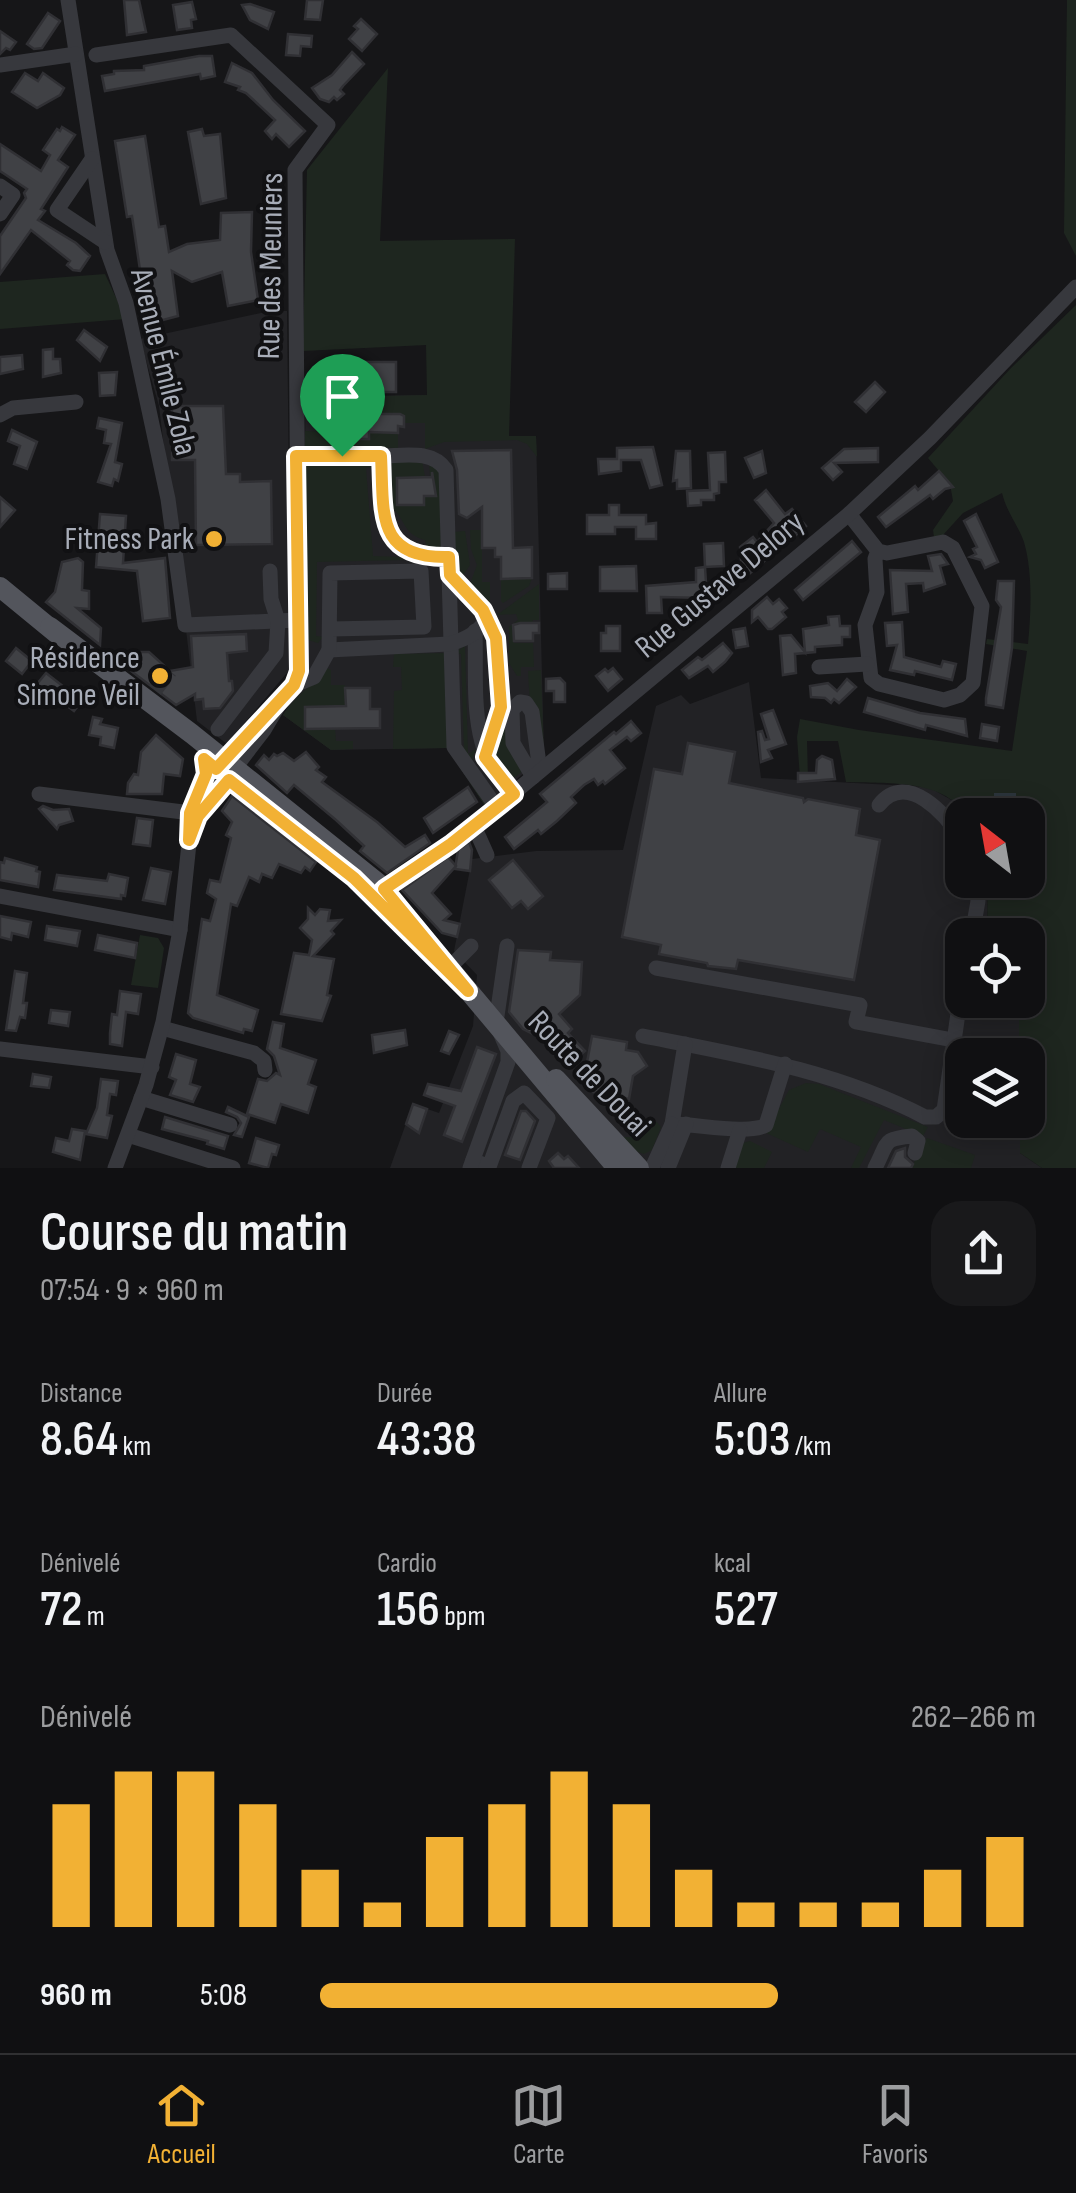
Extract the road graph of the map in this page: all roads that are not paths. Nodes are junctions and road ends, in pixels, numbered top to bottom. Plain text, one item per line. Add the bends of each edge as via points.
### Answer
1 (68, 0) edge
2 (76, 54) junction
3 (96, 55) dead end
4 (0, 65) edge
5 (92, 159) junction
6 (0, 186) edge
7 (0, 214) edge
8 (106, 249) junction
9 (1076, 287) edge
10 (76, 402) dead end
11 (0, 415) edge
12 (296, 456) junction
13 (381, 456) junction
14 (848, 514) junction
15 (878, 551) junction
16 (449, 557) junction
17 (270, 571) dead end
18 (450, 575) junction
19 (0, 587) edge
20 (488, 618) junction
21 (298, 620) junction
22 (278, 621) junction
23 (50, 627) junction
24 (331, 629) junction
25 (475, 631) junction
26 (453, 643) junction
27 (329, 650) junction
28 (868, 664) junction
29 (820, 667) dead end
30 (294, 685) junction
31 (218, 729) dead end
32 (485, 757) junction
33 (222, 767) junction
34 (40, 794) dead end
35 (514, 794) junction
36 (879, 806) dead end
37 (496, 808) junction
38 (190, 813) junction
39 (945, 814) edge
40 (474, 826) junction
41 (189, 840) junction
42 (487, 855) dead end
43 (378, 893) junction
44 (0, 896) edge
45 (180, 930) junction
46 (471, 946) dead end
47 (507, 946) dead end
48 (656, 968) dead end
49 (448, 970) junction
50 (496, 1023) junction
51 (162, 1028) junction
52 (644, 1036) dead end
53 (945, 1039) edge
54 (685, 1044) junction
55 (0, 1049) edge
56 (785, 1064) junction
57 (152, 1067) junction
58 (265, 1070) dead end
59 (536, 1074) junction
60 (501, 1087) junction
61 (141, 1098) junction
62 (945, 1102) edge
63 (679, 1124) junction
64 (230, 1125) dead end
65 (740, 1130) junction
66 (126, 1139) junction
67 (915, 1153) dead end
68 (471, 1164) edge
69 (115, 1168) edge
70 (208, 1168) edge
71 (233, 1168) edge
72 (530, 1168) edge
73 (617, 1168) edge
74 (639, 1168) edge
75 (652, 1168) edge
76 (668, 1168) edge
77 (728, 1168) edge
78 (875, 1168) edge

1 - 2 street, Avenue Émile Zola
2 - 4 street
2 - 5 street, Avenue Émile Zola
3 - 12 street, Rue des Meuniers via 231,36 328,125 295,170
5 - 8 street, Avenue Émile Zola
5 - 8 street via 57,210
6 - 7 street via 13,195
8 - 22 street, Avenue Émile Zola via 145,390 185,624
9 - 14 street, Rue Gustave Delory
10 - 11 street
12 - 13 street
12 - 21 street, Rue des Meuniers
13 - 16 street via 385,526 392,540 404,549
13 - 16 street via 428,456 442,463
14 - 15 street
14 - 35 street, Rue Gustave Delory
15 - 28 street via 876,592 865,625
15 - 28 street via 948,543 977,591 983,620 973,682 955,698 879,684
16 - 18 street
17 - 22 street
18 - 20 street
18 - 26 street
19 - 23 main road
20 - 25 street
20 - 32 street via 500,655 501,707
21 - 22 street, Avenue Émile Zola
21 - 30 street, Rue des Meuniers
22 - 31 street via 276,653
23 - 33 main road via 127,698
23 - 33 main road via 151,694
24 - 24 street via 424,627 421,571 330,573
24 - 27 street
25 - 26 street
25 - 32 street
26 - 27 street
26 - 37 street via 454,747
27 - 30 street via 314,677
28 - 29 street
30 - 33 street
32 - 35 street
33 - 38 street via 206,769
33 - 41 street
33 - 43 main road
34 - 38 street
35 - 37 street, Rue Gustave Delory
36 - 39 street via 899,793 929,800
37 - 40 street, Rue Gustave Delory
38 - 41 street
40 - 42 street
40 - 43 street, Rue Gustave Delory
41 - 45 street
43 - 49 main road
44 - 45 street
45 - 51 street
46 - 49 street
47 - 50 street
48 - 53 street via 860,1004 856,1022
49 - 50 main road
50 - 59 main road
50 - 60 street via 508,1051
50 - 74 main road, Route de Douai
51 - 57 street
51 - 58 street via 254,1053
52 - 54 street
54 - 56 street
54 - 63 street
55 - 57 street
56 - 62 street via 852,1083 925,1117 936,1117
56 - 65 street via 766,1125
57 - 61 street
59 - 60 street via 516,1073
59 - 73 main road
60 - 68 street
61 - 64 street
61 - 66 street
63 - 65 street
63 - 75 street
63 - 76 street
65 - 77 street
66 - 69 street
66 - 70 street
66 - 71 street
67 - 78 street via 918,1141 895,1136
68 - 72 street via 488,1167 513,1102 524,1092 548,1118

